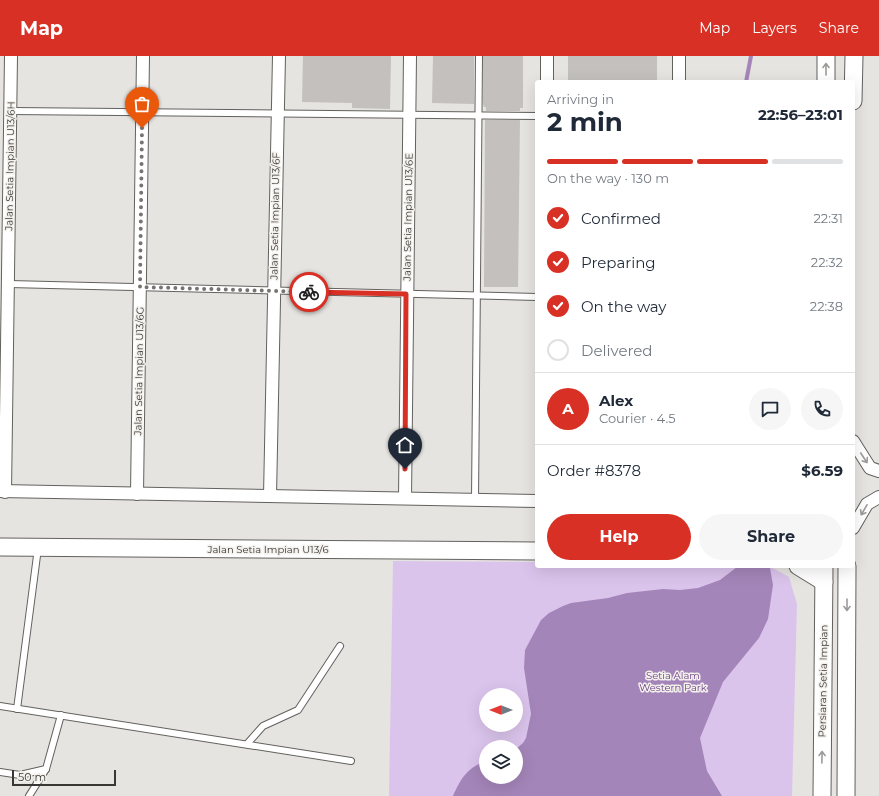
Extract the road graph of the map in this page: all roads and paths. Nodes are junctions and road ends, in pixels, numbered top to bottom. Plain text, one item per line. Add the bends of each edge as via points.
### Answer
1 (11, 56) edge
2 (143, 56) edge
3 (279, 56) edge
4 (410, 56) edge
5 (479, 56) edge
6 (547, 56) edge
7 (679, 56) edge
8 (826, 56) edge
9 (854, 56) edge
10 (547, 80) edge
11 (679, 80) edge
12 (826, 80) edge
13 (853, 80) edge
14 (11, 111) junction
15 (142, 112) junction
16 (277, 114) junction
17 (409, 115) junction
18 (479, 115) junction
19 (535, 116) edge
20 (9, 284) junction
21 (140, 287) junction
22 (274, 291) junction
23 (406, 294) junction
24 (477, 296) junction
25 (535, 297) edge
26 (855, 444) edge
27 (879, 471) edge
28 (3, 492) edge
29 (137, 494) junction
30 (270, 496) junction
31 (879, 497) edge
32 (405, 498) junction
33 (475, 500) junction
34 (535, 501) edge
35 (855, 525) edge
36 (0, 547) edge
37 (38, 547) junction
38 (535, 551) edge
39 (804, 568) edge
40 (847, 568) edge
41 (824, 574) edge
42 (340, 646) dead end
43 (0, 706) edge
44 (17, 709) junction
45 (61, 715) junction
46 (247, 744) junction
47 (351, 761) dead end
48 (46, 769) junction
49 (0, 772) edge
50 (29, 796) edge
51 (822, 796) edge
52 (846, 796) edge

1 - 14 street, Jalan Setia Impian U13/6H
2 - 15 street, Jalan Setia Impian U13/6G
3 - 16 street, Jalan Setia Impian U13/6F
4 - 17 street, Jalan Setia Impian U13/6E
5 - 18 lane
6 - 10 street
7 - 11 street
12 -> 8 street
9 - 13 street
14 - 15 lane
14 - 20 street, Jalan Setia Impian U13/6H
15 - 16 lane
15 - 21 street, Jalan Setia Impian U13/6G
16 - 17 lane
16 - 22 street, Jalan Setia Impian U13/6F
17 - 18 lane
17 - 23 street, Jalan Setia Impian U13/6E
18 - 19 lane
18 - 24 lane
20 - 21 lane
20 - 28 street, Jalan Setia Impian U13/6H
21 - 22 lane
21 - 29 street, Jalan Setia Impian U13/6G
22 - 23 lane
22 - 30 street, Jalan Setia Impian U13/6F
23 - 24 lane
23 - 32 street, Jalan Setia Impian U13/6E
24 - 25 lane
24 - 33 lane
26 -> 27 street via 870,468
28 - 29 street
29 - 30 street
30 - 32 street
31 -> 35 street via 867,504
32 - 33 street
33 - 34 street
36 - 37 street, Jalan Setia Impian U13/6
37 - 38 street, Jalan Setia Impian U13/6
37 - 44 lane
39 - 41 street
40 -> 52 street
51 -> 41 street, Persiaran Setia Impian
42 - 46 lane via 298,710 263,726
43 - 44 lane
44 - 45 lane
45 - 46 lane
45 - 48 lane
46 - 47 lane
48 - 49 lane via 20,775
48 - 50 lane

